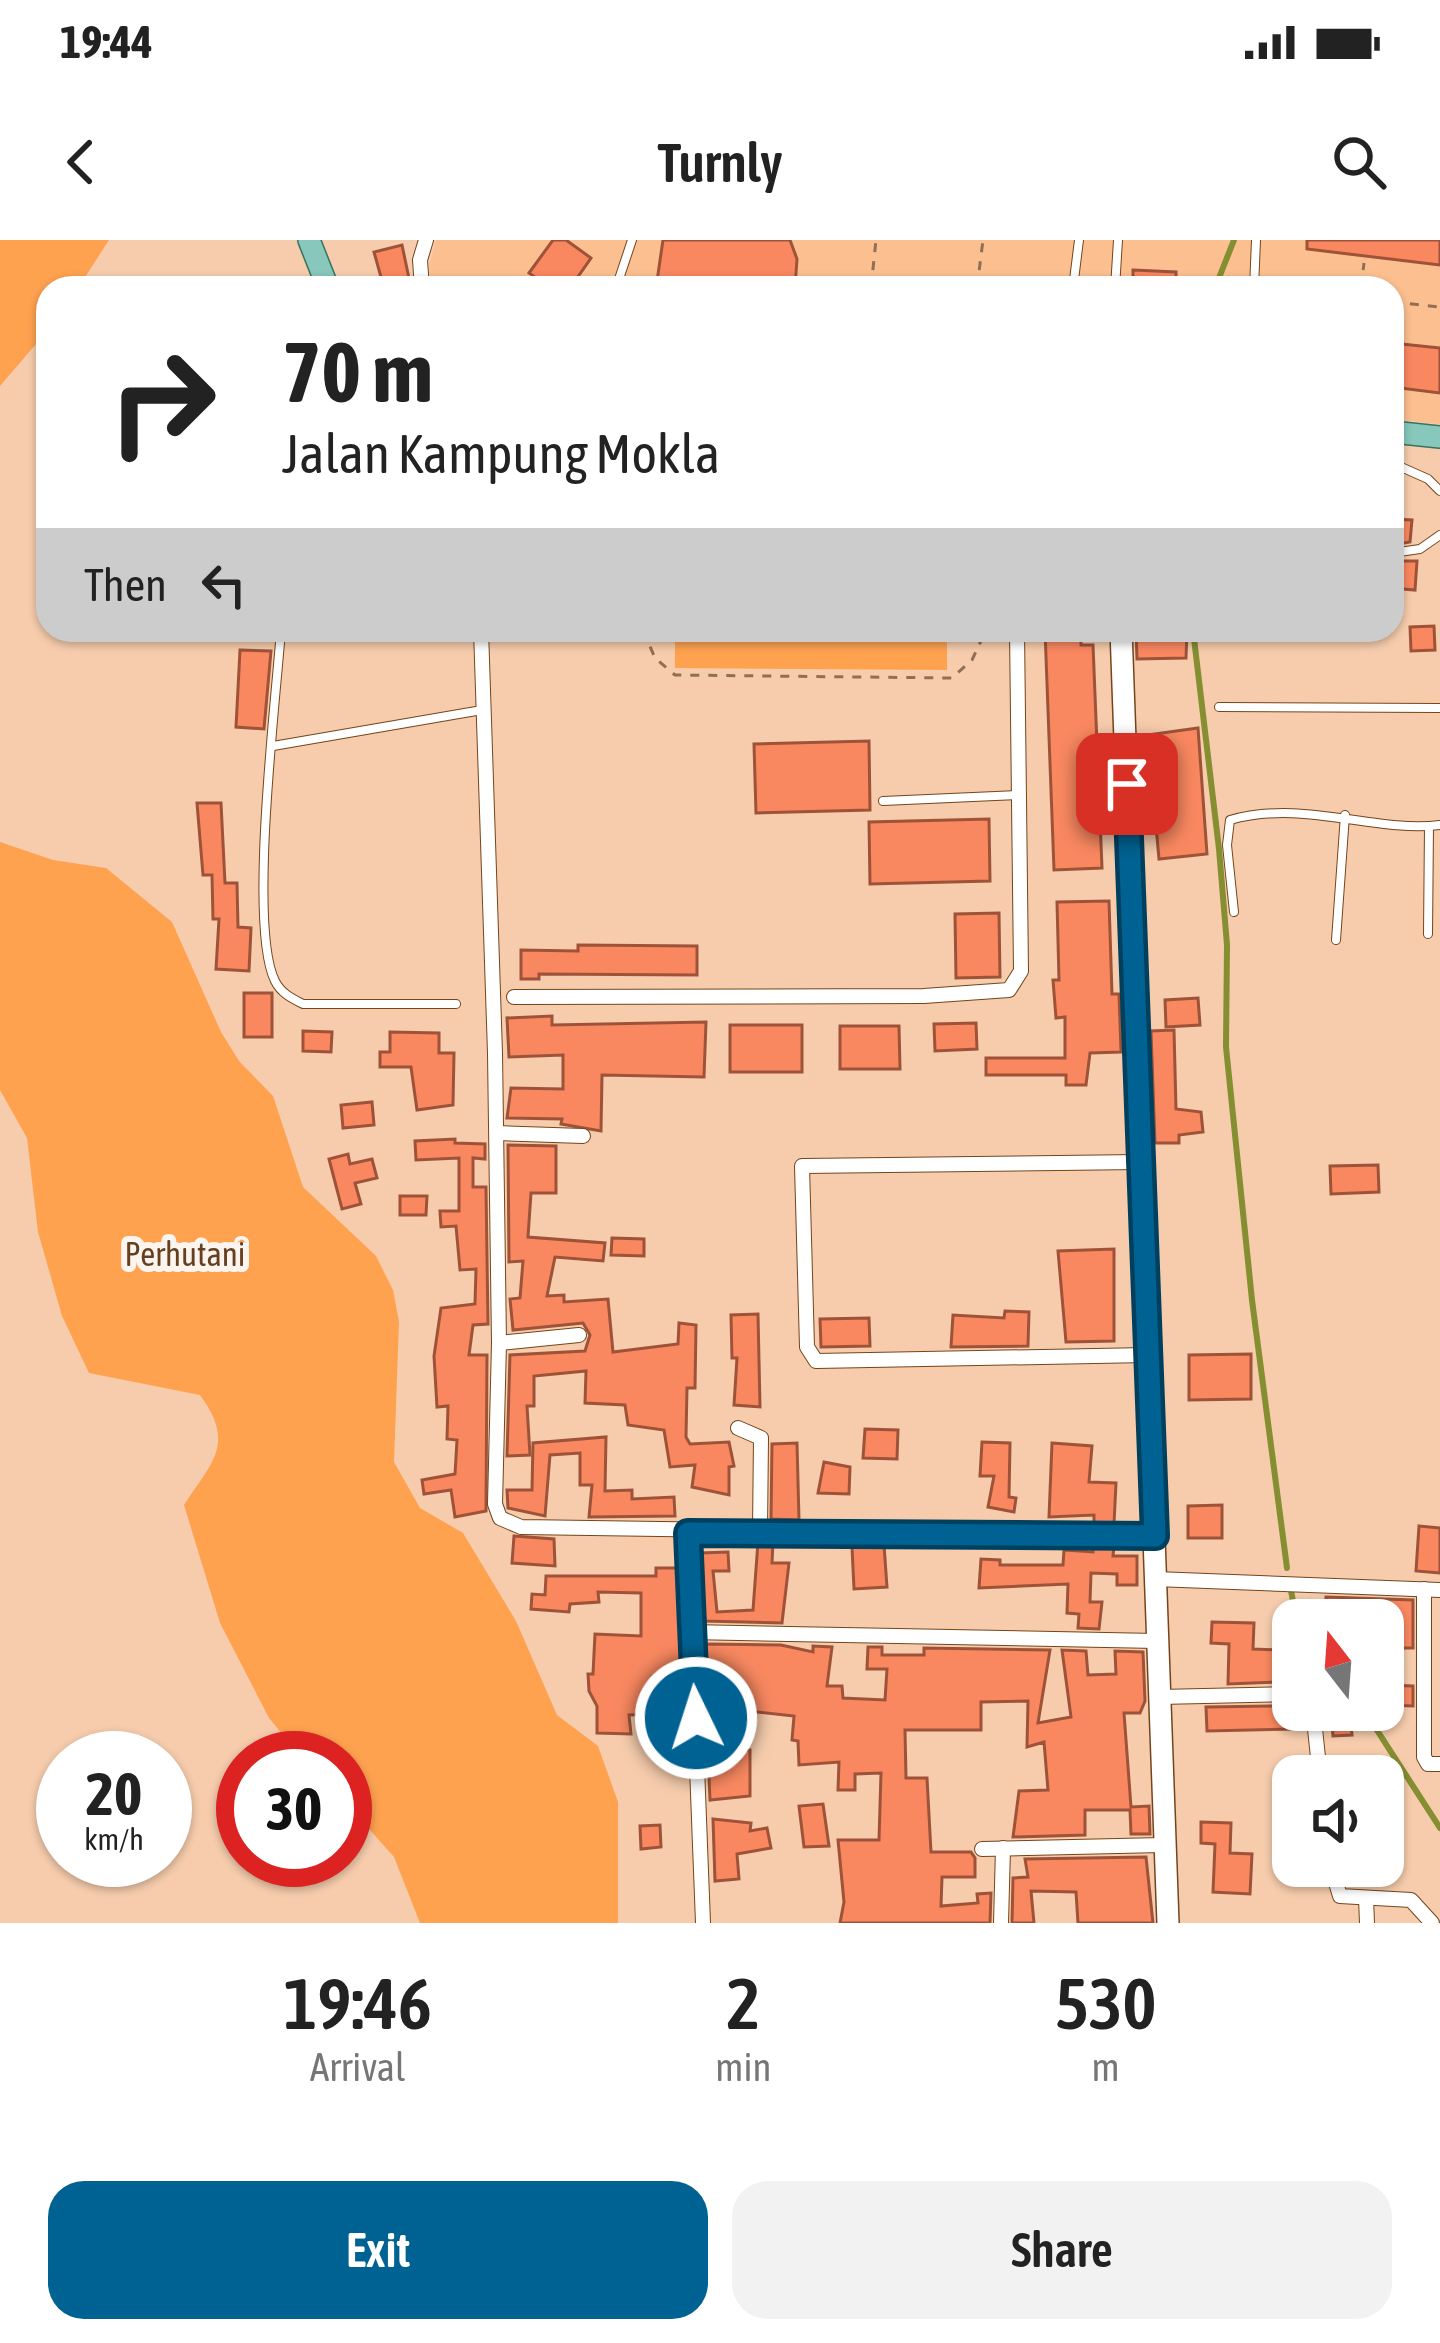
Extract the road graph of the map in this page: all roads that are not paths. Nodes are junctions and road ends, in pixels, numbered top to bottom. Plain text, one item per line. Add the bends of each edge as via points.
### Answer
1 (309, 240) edge
2 (426, 240) edge
3 (632, 240) edge
4 (1079, 240) edge
5 (1118, 240) edge
6 (1256, 240) edge
7 (323, 276) edge
8 (421, 276) edge
9 (620, 276) edge
10 (1074, 276) edge
11 (1116, 276) edge
12 (1254, 276) edge
13 (1404, 433) edge
14 (1440, 436) edge
15 (1404, 469) edge
16 (1440, 491) edge
17 (1440, 535) edge
18 (1404, 552) edge
19 (279, 642) edge
20 (481, 642) edge
21 (1017, 642) edge
22 (1121, 642) edge
23 (1219, 707) dead end
24 (1440, 707) edge
25 (482, 710) junction
26 (273, 746) junction
27 (1022, 795) junction
28 (884, 801) dead end
29 (1345, 815) junction
30 (1435, 826) edge
31 (1234, 912) dead end
32 (1428, 934) dead end
33 (1336, 940) dead end
34 (514, 997) dead end
35 (456, 1004) dead end
36 (496, 1133) junction
37 (583, 1136) dead end
38 (1141, 1162) junction
39 (579, 1335) dead end
40 (499, 1343) junction
41 (1148, 1355) junction
42 (738, 1428) dead end
43 (760, 1531) junction
44 (688, 1533) junction
45 (1155, 1536) junction
46 (1155, 1579) junction
47 (1432, 1589) edge
48 (689, 1633) junction
49 (1157, 1641) junction
50 (1272, 1694) edge
51 (1160, 1697) junction
52 (1440, 1764) edge
53 (1163, 1845) junction
54 (1003, 1848) junction
55 (982, 1849) dead end
56 (1335, 1887) edge
57 (1366, 1898) junction
58 (703, 1923) edge
59 (1001, 1923) edge
60 (1168, 1923) edge
61 (1367, 1923) edge
62 (1432, 1923) edge

1 - 7 main road
2 - 8 street
3 - 9 lane
4 - 10 lane
5 - 11 lane
6 - 12 lane
13 - 14 main road
15 - 16 lane
17 - 18 lane
19 - 26 lane
20 - 25 street
21 - 27 street
22 - 38 main road
23 - 24 lane
25 - 26 lane
25 - 36 street
26 - 35 lane via 266,938 278,986 303,1004 327,1007
27 - 28 lane
27 - 34 street via 1021,970 1009,991
29 - 30 lane
29 - 31 lane via 1230,820
29 - 33 lane
30 - 32 lane
36 - 37 street
36 - 40 street
38 - 41 main road
38 - 41 street via 802,1166 806,1324 816,1361
39 - 40 street
40 - 44 street via 495,1504 507,1526
41 - 45 main road
42 - 43 street via 761,1438
43 - 44 street
43 - 45 street
44 - 48 street
45 - 46 main road
46 - 47 street
46 - 49 main road
47 - 52 street via 1424,1757
48 - 49 street
48 - 58 street
49 - 51 main road
50 - 51 street
51 - 53 main road
53 - 54 street
53 - 60 main road
54 - 55 street
54 - 59 street
56 - 57 street via 1336,1894
57 - 61 street
57 - 62 street via 1411,1900

